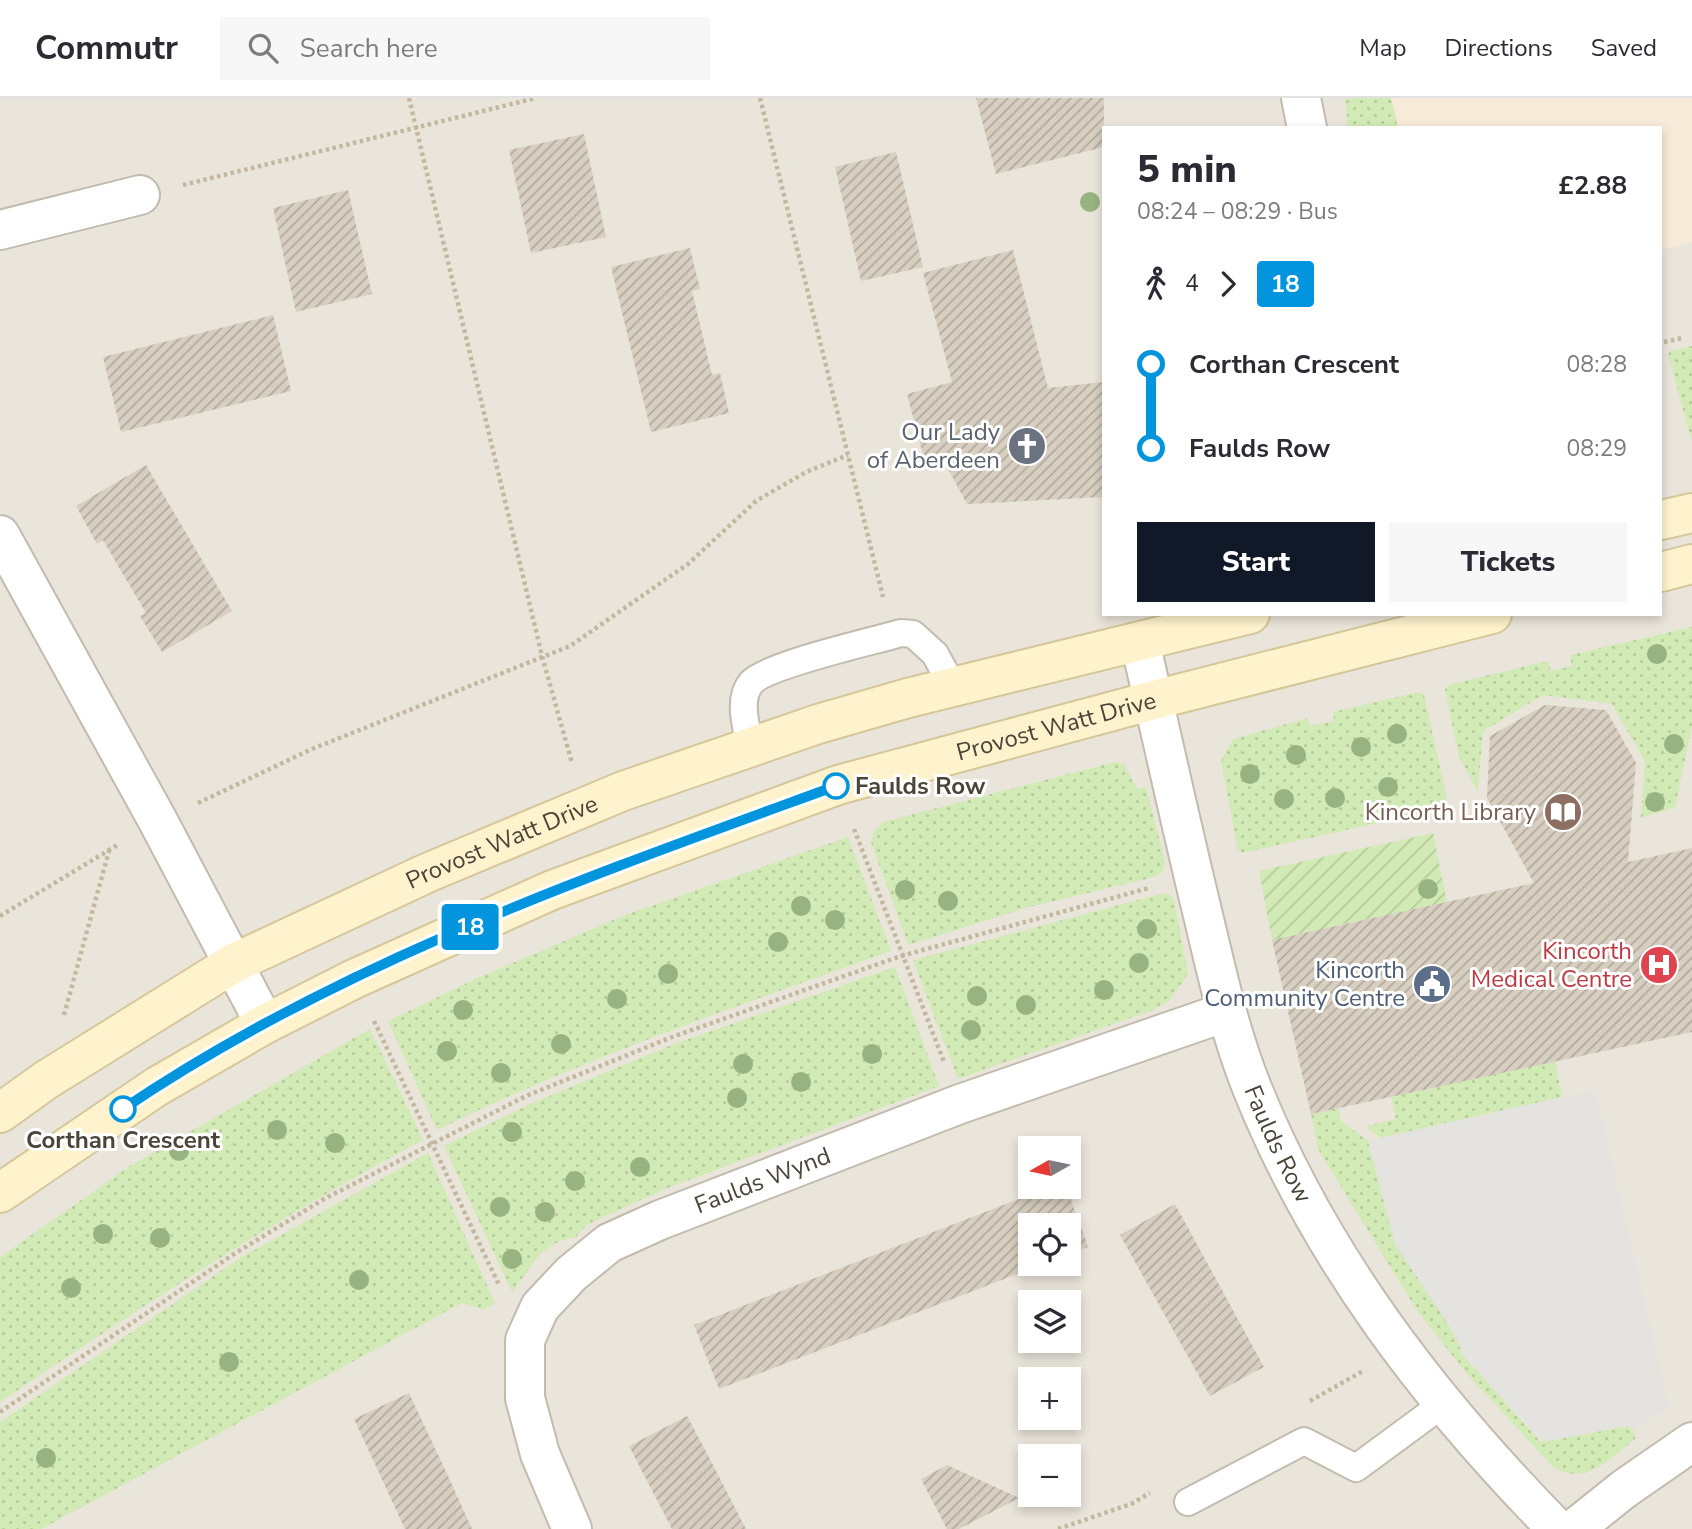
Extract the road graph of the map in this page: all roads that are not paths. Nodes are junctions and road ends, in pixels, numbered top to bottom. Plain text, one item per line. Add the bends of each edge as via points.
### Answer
1 (1301, 98) edge
2 (1307, 126) edge
3 (140, 195) road end
4 (0, 230) edge
5 (1692, 513) edge
6 (1662, 520) edge
7 (0, 535) edge
8 (1692, 564) edge
9 (1662, 572) edge
10 (1242, 616) edge
11 (1476, 616) edge
12 (1404, 625) edge
13 (1140, 642) junction
14 (953, 687) junction
15 (1154, 699) junction
16 (750, 747) junction
17 (234, 962) junction
18 (1226, 1012) junction
19 (265, 1024) junction
20 (0, 1113) edge
21 (0, 1193) edge
22 (1443, 1404) junction
23 (1692, 1442) edge
24 (1188, 1502) dead end
25 (572, 1529) edge
26 (1558, 1529) edge
27 (1574, 1529) edge

1 - 2 street
3 - 4 street
5 - 6 street
7 - 17 street
8 - 9 street
10 - 13 street, Provost Watt Drive
11 - 12 street, Provost Watt Drive
12 - 15 street, Provost Watt Drive
13 - 14 street, Provost Watt Drive
13 - 15 street, Faulds Row
14 - 16 street, Provost Watt Drive
14 - 16 lane via 926,644 913,634 893,635 773,670 751,683 743,704
15 - 18 street, Faulds Row
15 - 19 street, Provost Watt Drive via 838,785 552,890
16 - 17 street, Provost Watt Drive via 585,807
17 - 19 street
17 - 20 street, Provost Watt Drive
18 - 22 street, Faulds Row via 1282,1158 1318,1225 1361,1294
18 - 25 street, Faulds Wynd via 960,1104 609,1243 540,1307 525,1340 525,1398 540,1454
19 - 21 street, Provost Watt Drive via 156,1087
22 - 24 lane via 1356,1468 1304,1441
22 - 26 street, Faulds Row
23 - 27 street

